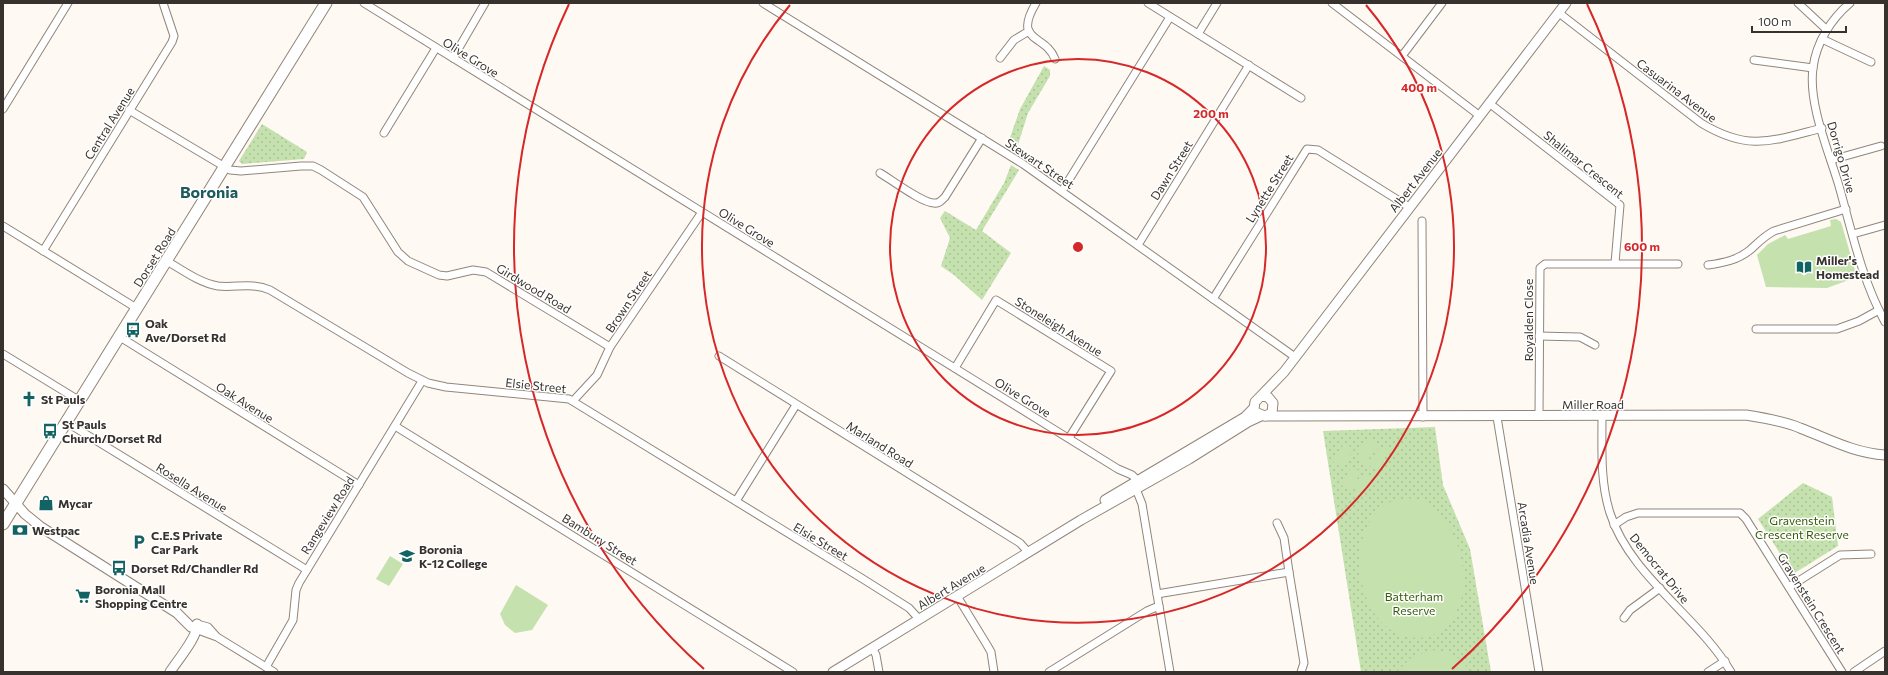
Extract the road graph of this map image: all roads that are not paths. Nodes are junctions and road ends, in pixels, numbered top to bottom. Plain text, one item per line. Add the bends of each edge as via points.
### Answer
1 (68, 3) edge
2 (164, 3) edge
3 (326, 3) edge
4 (364, 3) edge
5 (485, 3) edge
6 (763, 3) edge
7 (1036, 3) edge
8 (1148, 3) edge
9 (1217, 3) edge
10 (1332, 3) edge
11 (1442, 3) edge
12 (1566, 3) edge
13 (1798, 3) edge
14 (1850, 3) edge
15 (1558, 13) junction
16 (1170, 16) junction
17 (1827, 30) junction
18 (1029, 31) junction
19 (1198, 34) junction
20 (1822, 39) junction
21 (436, 48) junction
22 (1402, 56) junction
23 (453, 58) junction
24 (1000, 58) dead end
25 (1055, 59) dead end
26 (1754, 60) dead end
27 (1871, 62) dead end
28 (1249, 65) junction
29 (1813, 68) junction
30 (1301, 98) dead end
31 (1490, 103) junction
32 (3, 109) edge
33 (129, 110) junction
34 (1480, 116) junction
35 (1822, 128) junction
36 (384, 133) dead end
37 (982, 138) junction
38 (1881, 146) dead end
39 (1831, 160) junction
40 (225, 168) junction
41 (880, 173) dead end
42 (1062, 191) junction
43 (1409, 207) junction
44 (1846, 210) junction
45 (702, 212) junction
46 (1422, 221) dead end
47 (1885, 225) edge
48 (3, 226) edge
49 (1853, 234) junction
50 (1138, 245) junction
51 (43, 251) junction
52 (167, 261) junction
53 (1615, 263) junction
54 (1678, 264) dead end
55 (1708, 265) dead end
56 (1213, 299) junction
57 (138, 309) junction
58 (1878, 310) junction
59 (1885, 322) edge
60 (1756, 329) dead end
61 (1539, 336) junction
62 (120, 337) junction
63 (1595, 345) dead end
64 (610, 347) junction
65 (3, 354) edge
66 (719, 356) dead end
67 (1295, 357) junction
68 (955, 368) junction
69 (1284, 372) junction
70 (422, 381) junction
71 (1261, 396) junction
72 (80, 401) junction
73 (573, 401) junction
74 (1272, 403) junction
75 (796, 405) junction
76 (1254, 408) junction
77 (1263, 416) junction
78 (1539, 416) junction
79 (1602, 416) junction
80 (1294, 417) junction
81 (1423, 417) junction
82 (1497, 417) junction
83 (66, 422) junction
84 (395, 426) junction
85 (1069, 438) junction
86 (1885, 456) edge
87 (359, 485) junction
88 (1136, 485) junction
89 (3, 489) edge
90 (736, 501) junction
91 (16, 502) junction
92 (1277, 523) dead end
93 (3, 524) edge
94 (1614, 525) junction
95 (1028, 552) junction
96 (1871, 554) dead end
97 (307, 570) junction
98 (1289, 572) junction
99 (1789, 587) junction
100 (1660, 588) junction
101 (1157, 594) junction
102 (957, 596) junction
103 (1159, 606) junction
104 (1624, 618) dead end
105 (919, 619) junction
106 (195, 627) junction
107 (873, 649) junction
108 (1885, 651) edge
109 (1725, 662) junction
110 (266, 667) junction
111 (170, 672) edge
112 (274, 672) edge
113 (793, 672) edge
114 (833, 672) edge
115 (879, 672) edge
116 (994, 672) edge
117 (1049, 672) edge
118 (1170, 672) edge
119 (1301, 672) edge
120 (1539, 672) edge
121 (1708, 672) edge
122 (1731, 672) edge
123 (1842, 672) edge
124 (1854, 672) edge

1 - 32 street
2 - 33 street, Central Avenue via 174,36
3 - 40 main road, Dorset Road
4 - 21 street, Olive Grove
5 - 23 street
6 - 37 street, Stewart Street
7 - 18 street via 1028,20
8 - 16 street
9 - 19 street
10 - 22 street
11 - 22 street
12 - 15 main road, Albert Avenue
13 - 17 street
14 - 17 street, Dorrigo Drive
15 - 31 main road, Albert Avenue
15 - 35 street, Casuarina Avenue via 1701,123 1718,132 1742,140 1771,142
16 - 19 street
16 - 42 street
17 - 20 street, Dorrigo Drive
18 - 24 street via 1014,40
18 - 25 street via 1038,42 1053,53
19 - 28 street
20 - 27 street
20 - 29 street, Dorrigo Drive
21 - 23 street, Olive Grove
21 - 36 street
22 - 34 street
23 - 45 street, Olive Grove
26 - 29 street
28 - 30 street
28 - 50 street, Dawn Street
29 - 35 street, Dorrigo Drive via 1813,86
31 - 34 main road, Albert Avenue
31 - 53 street, Shalimar Crescent via 1620,205
33 - 40 street
33 - 51 street, Central Avenue
34 - 43 main road, Albert Avenue
35 - 39 street, Dorrigo Drive
37 - 41 street via 945,198 935,204
37 - 42 street, Stewart Street
38 - 39 street
39 - 44 street, Dorrigo Drive
40 - 52 main road, Dorset Road
40 - 64 street, Girdwood Road via 241,171 313,166 363,197 398,252 408,261 439,275 447,276 473,270 486,272
42 - 50 street, Stewart Street
43 - 56 street, Lynette Street via 1318,150 1307,149
43 - 67 main road, Albert Avenue
44 - 49 street, Dorrigo Drive
44 - 55 street via 1774,231 1741,256
45 - 64 street, Brown Street
45 - 68 street, Olive Grove
46 - 81 street
47 - 49 street
48 - 51 street
49 - 58 street, Dorrigo Drive
50 - 56 street, Stewart Street
51 - 57 street
52 - 57 main road, Dorset Road
52 - 70 street, Elsie Street via 210,284 254,285 270,290
53 - 54 street, Royalden Close
53 - 61 street, Royalden Close via 1545,264 1540,268
56 - 67 street, Stewart Street
57 - 62 main road, Dorset Road
58 - 59 street, Dorrigo Drive
58 - 60 street via 1837,329
61 - 63 street via 1580,337
61 - 78 street, Royalden Close
62 - 72 main road, Dorset Road
62 - 87 street, Oak Avenue
64 - 73 street, Brown Street via 597,375
65 - 72 street
66 - 75 street, Marland Road
67 - 69 main road, Albert Avenue
68 - 85 street, Olive Grove
68 - 85 street, Stoneleigh Avenue via 996,300 1097,362 1111,371
69 - 71 main road, Albert Avenue
69 - 74 main road, Albert Avenue
70 - 73 street, Elsie Street via 446,386 561,397
70 - 84 street, Rangeview Road
71 - 74 main road
71 - 76 main road via 1254,402
72 - 83 main road, Dorset Road
73 - 90 street, Elsie Street
74 - 77 main road via 1272,412
74 - 80 main road, Miller Road
75 - 90 street
75 - 95 street, Marland Road via 1020,544
76 - 77 main road via 1255,412
76 - 88 main road, Albert Avenue via 1245,417
77 - 80 main road, Miller Road
77 - 88 main road, Albert Avenue
78 - 79 main road, Miller Road
78 - 82 main road, Miller Road
79 - 86 main road, Miller Road via 1754,416 1801,428 1844,447
79 - 94 street, Democrat Drive via 1602,475
80 - 81 main road, Miller Road
81 - 82 main road, Miller Road
82 - 120 street, Arcadia Avenue
83 - 91 main road, Dorset Road
83 - 97 street, Rosella Avenue
84 - 87 street, Rangeview Road
84 - 113 street, Bambury Street
85 - 88 street, Olive Grove via 1118,469
87 - 97 street, Rangeview Road
88 - 95 main road, Albert Avenue
88 - 101 street via 1143,496 1142,504
89 - 91 main road
90 - 105 street, Elsie Street via 909,608
91 - 93 main road, Dorset Road
91 - 106 main road via 26,514 58,538
92 - 98 street via 1284,538
94 - 99 street, Gravenstein Crescent via 1638,513 1740,513
94 - 100 street, Democrat Drive via 1627,548
95 - 102 main road, Albert Avenue
96 - 99 street via 1840,555
97 - 110 street, Rangeview Road via 296,590 293,620
98 - 101 street
98 - 119 street via 1304,663
99 - 123 street, Gravenstein Crescent
100 - 104 street via 1630,610
100 - 109 street, Democrat Drive
101 - 103 street
102 - 105 main road, Albert Avenue
102 - 116 street via 991,652
103 - 117 street
103 - 118 street
105 - 107 main road, Albert Avenue
106 - 110 street via 208,627 217,637
106 - 111 main road via 187,646
107 - 114 main road, Albert Avenue
107 - 115 street
108 - 124 street
109 - 121 street
109 - 122 street, Democrat Drive
110 - 112 street

